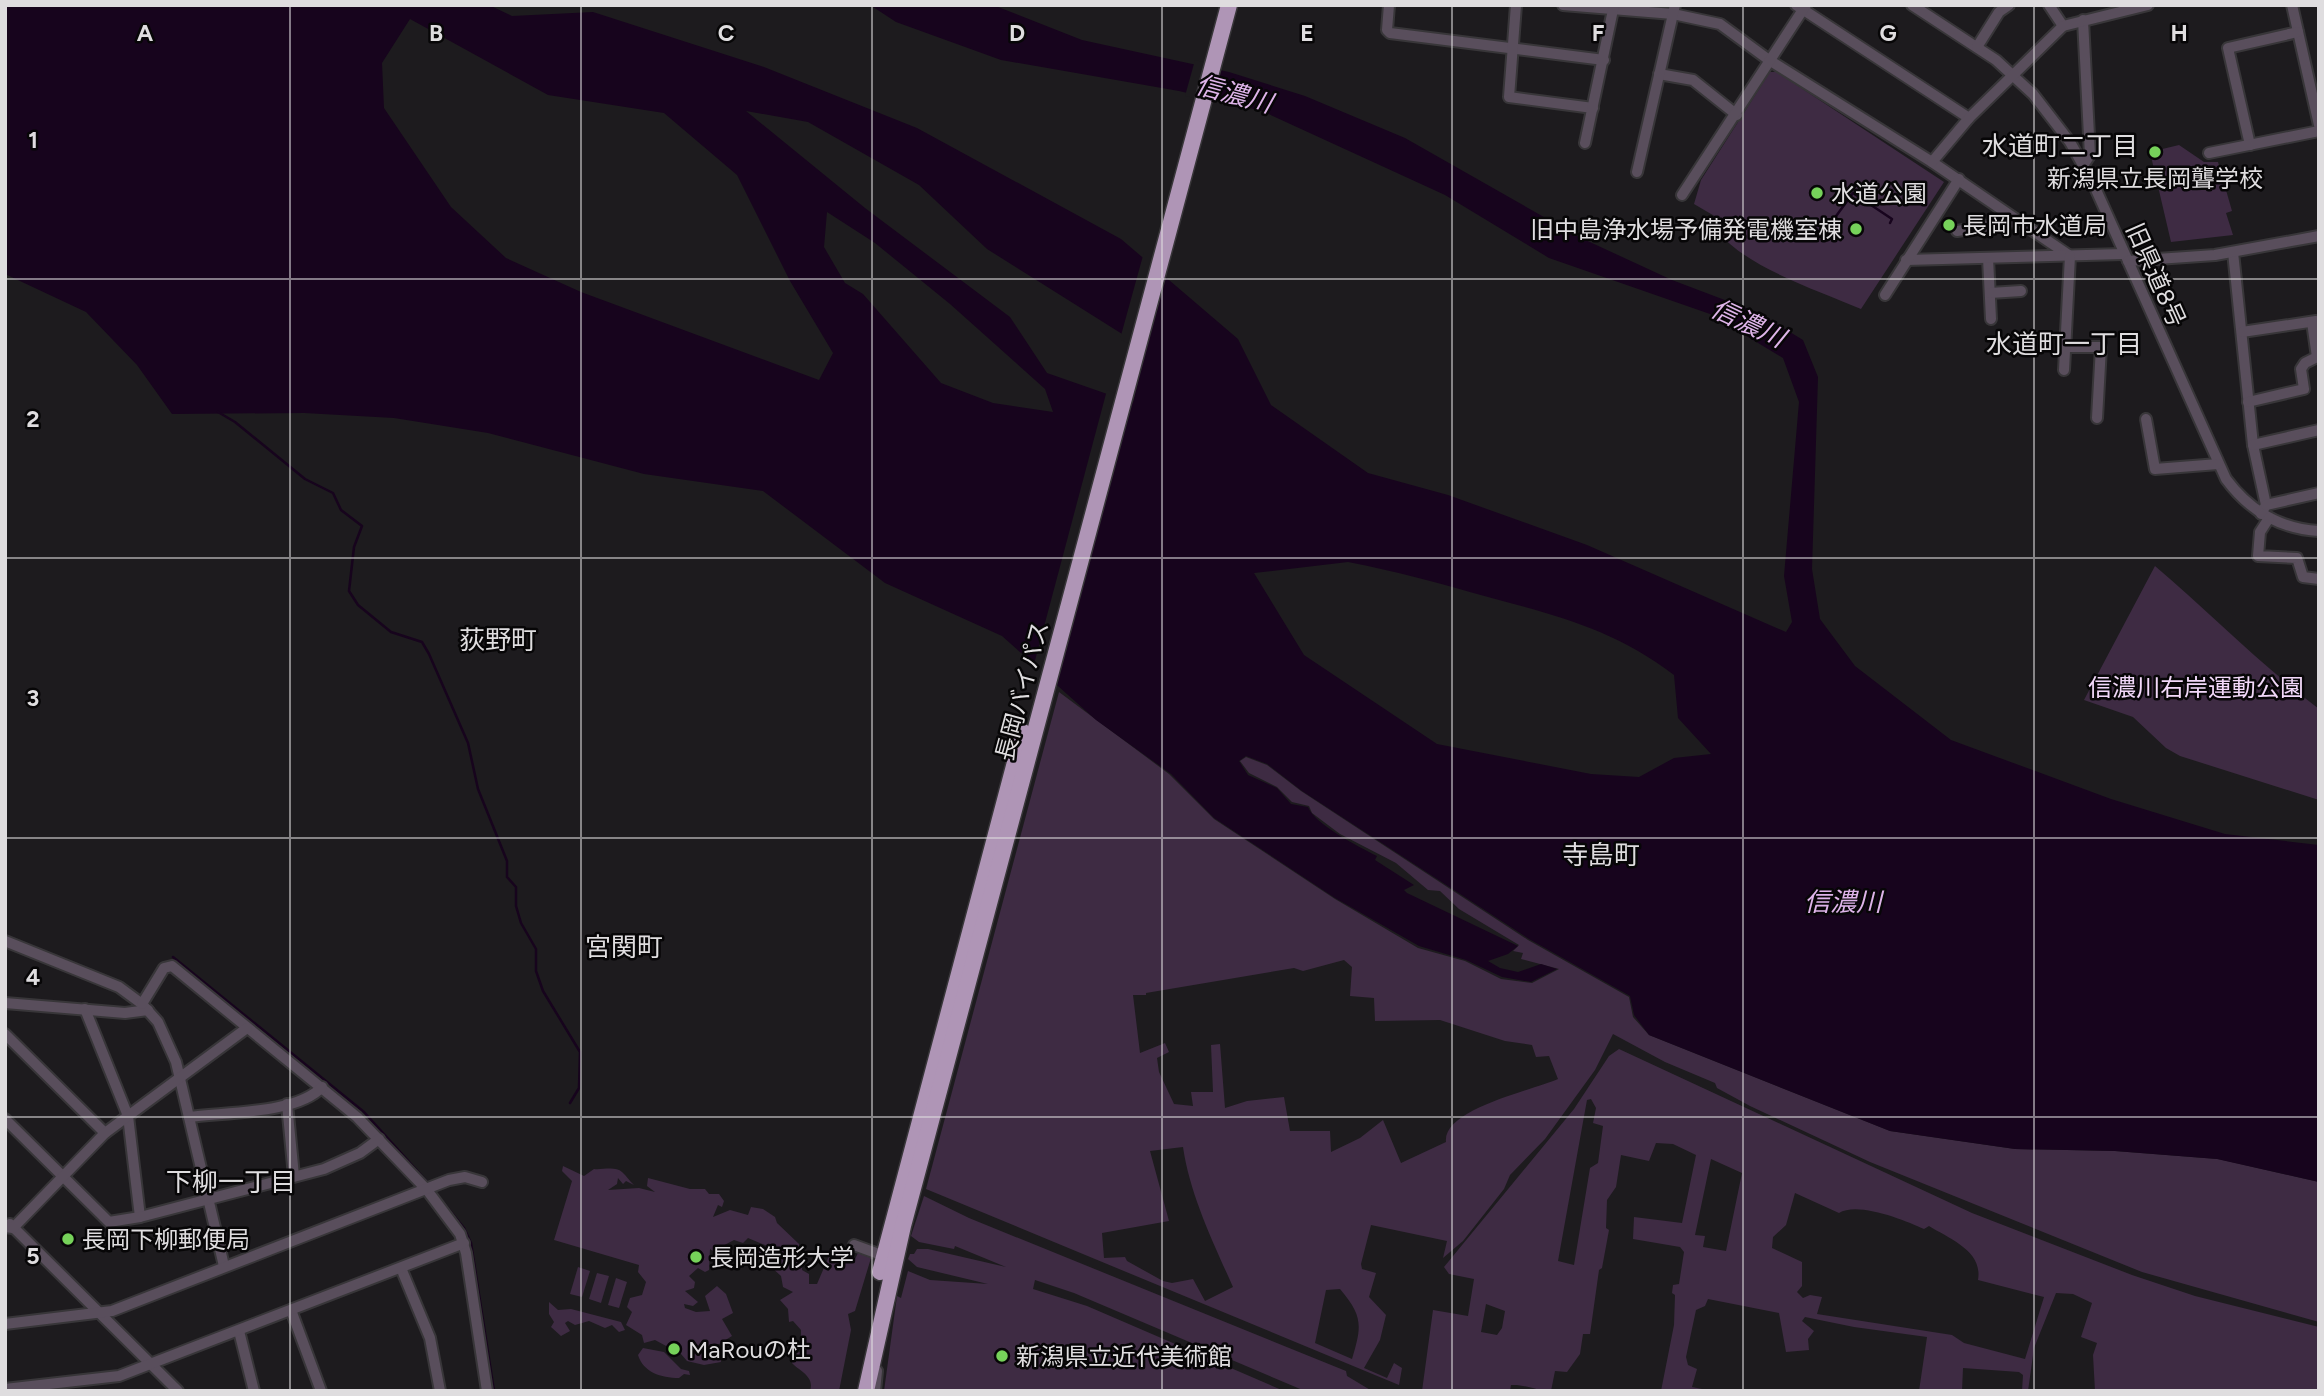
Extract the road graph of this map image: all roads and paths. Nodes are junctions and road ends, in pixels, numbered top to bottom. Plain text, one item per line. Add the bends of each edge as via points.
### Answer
1 (1228, 5) edge
2 (1389, 5) edge
3 (1516, 5) edge
4 (1563, 5) edge
5 (1912, 5) edge
6 (2009, 5) edge
7 (2049, 5) edge
8 (2147, 5) edge
9 (2292, 5) edge
10 (1802, 7) edge
11 (1614, 8) edge
12 (1674, 10) edge
13 (1218, 16) edge
14 (2083, 20) junction
15 (2063, 26) junction
16 (2298, 32) junction
17 (1977, 47) junction
18 (1511, 49) junction
19 (1604, 60) junction
20 (1769, 60) junction
21 (1659, 74) junction
22 (2314, 74) edge
23 (2012, 75) junction
24 (1593, 108) junction
25 (1737, 115) junction
26 (1969, 118) junction
27 (2319, 125) edge
28 (2319, 131) edge
29 (1585, 143) dead end
30 (2250, 145) junction
31 (2209, 153) dead end
32 (1933, 162) junction
33 (2084, 164) junction
34 (1637, 172) dead end
35 (1959, 179) junction
36 (1682, 195) dead end
37 (2021, 221) junction
38 (1957, 231) dead end
39 (2319, 236) edge
40 (2233, 252) junction
41 (2070, 256) junction
42 (2125, 257) junction
43 (1988, 258) junction
44 (1906, 260) junction
45 (2021, 291) dead end
46 (1990, 293) junction
47 (1885, 295) dead end
48 (1991, 319) dead end
49 (2315, 321) edge
50 (2242, 332) junction
51 (2065, 347) junction
52 (2064, 370) dead end
53 (2248, 402) junction
54 (2097, 418) dead end
55 (2146, 419) dead end
56 (2319, 429) edge
57 (2253, 444) junction
58 (2218, 464) junction
59 (2319, 492) edge
60 (2265, 512) junction
61 (2319, 531) edge
62 (2319, 579) edge
63 (5, 941) edge
64 (5, 1003) edge
65 (145, 1007) junction
66 (85, 1009) junction
67 (247, 1028) junction
68 (5, 1034) edge
69 (180, 1077) junction
70 (322, 1087) junction
71 (287, 1104) junction
72 (128, 1116) junction
73 (189, 1117) junction
74 (5, 1119) edge
75 (105, 1133) junction
76 (379, 1139) junction
77 (294, 1176) junction
78 (63, 1177) junction
79 (482, 1182) dead end
80 (427, 1190) junction
81 (208, 1198) junction
82 (140, 1217) junction
83 (898, 1224) junction
84 (8, 1225) edge
85 (464, 1243) junction
86 (854, 1245) dead end
87 (876, 1254) dead end
88 (224, 1266) junction
89 (401, 1268) junction
90 (291, 1310) junction
91 (100, 1313) junction
92 (880, 1323) junction
93 (5, 1324) edge
94 (239, 1331) junction
95 (152, 1364) junction
96 (5, 1389) edge
97 (178, 1391) edge
98 (254, 1391) edge
99 (321, 1391) edge
100 (440, 1391) edge
101 (487, 1391) edge
102 (855, 1391) edge
103 (866, 1391) edge
104 (875, 1391) edge

1 - 13 highway, 長岡バイパス
2 - 18 street via 1390,33
3 - 18 street
4 - 11 street
5 - 17 street, 旧県道8号
6 - 17 street via 1998,12
7 - 15 street
8 - 14 street
9 - 16 street
10 - 20 street
10 - 26 street
11 - 12 street
11 - 19 street
12 - 20 street via 1720,24
12 - 21 street
13 - 83 highway, 長岡バイパス
14 - 15 street
14 - 33 street via 2090,155
15 - 23 street
16 - 22 street
16 - 30 street via 2228,48
17 - 23 street, 旧県道8号
18 - 19 street
18 - 24 street via 1509,97
19 - 24 street
20 - 25 street
20 - 32 street
21 - 25 street via 1693,80
21 - 34 street
22 - 27 street
23 - 26 street
23 - 33 street, 旧県道8号 via 2048,111
24 - 29 street
25 - 36 street
26 - 32 street
28 - 30 street
30 - 31 street
32 - 35 street
33 - 42 street, 旧県道8号
35 - 37 street
35 - 44 street
37 - 38 street
37 - 41 street
39 - 40 street
40 - 42 street
40 - 50 street
41 - 42 street
41 - 43 street
41 - 51 street
42 - 58 street, 旧県道8号
43 - 44 street
43 - 46 street
44 - 47 street
45 - 46 street
46 - 48 street
49 - 50 street
49 - 53 street via 2317,357 2301,369 2304,390
50 - 53 street
51 - 52 street
51 - 54 street via 2101,347
53 - 57 street
55 - 58 street via 2155,469
56 - 57 street
57 - 60 street
58 - 60 street, 旧県道8号 via 2235,491
59 - 60 street
60 - 61 street, 旧県道8号 via 2286,526
60 - 62 street via 2258,556 2297,558 2303,577
63 - 65 street via 97,976
64 - 66 street
65 - 66 street via 125,1013
65 - 67 street via 163,968 172,966
65 - 69 street via 168,1040
66 - 72 street
67 - 69 street
67 - 70 street
68 - 75 street
69 - 72 street
69 - 73 street
70 - 71 street via 307,1099
70 - 76 street
71 - 73 street
71 - 77 street
72 - 75 street
72 - 82 street
73 - 81 street
74 - 78 street
75 - 78 street
76 - 77 street via 335,1166
76 - 80 street
77 - 81 street
78 - 82 street via 109,1222
78 - 84 street
79 - 80 street via 459,1178
80 - 85 street
80 - 88 street
81 - 82 street
81 - 88 street
83 - 92 highway, 長岡バイパス
83 - 102 highway, 長岡バイパス
84 - 91 street
85 - 89 street
85 - 101 street
86 - 87 street
88 - 91 street
89 - 90 street
89 - 100 street via 430,1338
90 - 94 street
90 - 99 street
91 - 93 street
91 - 95 street
92 - 103 highway, 長岡バイパス
92 - 104 street
94 - 95 street
94 - 98 street
95 - 96 street via 119,1376
95 - 97 street

